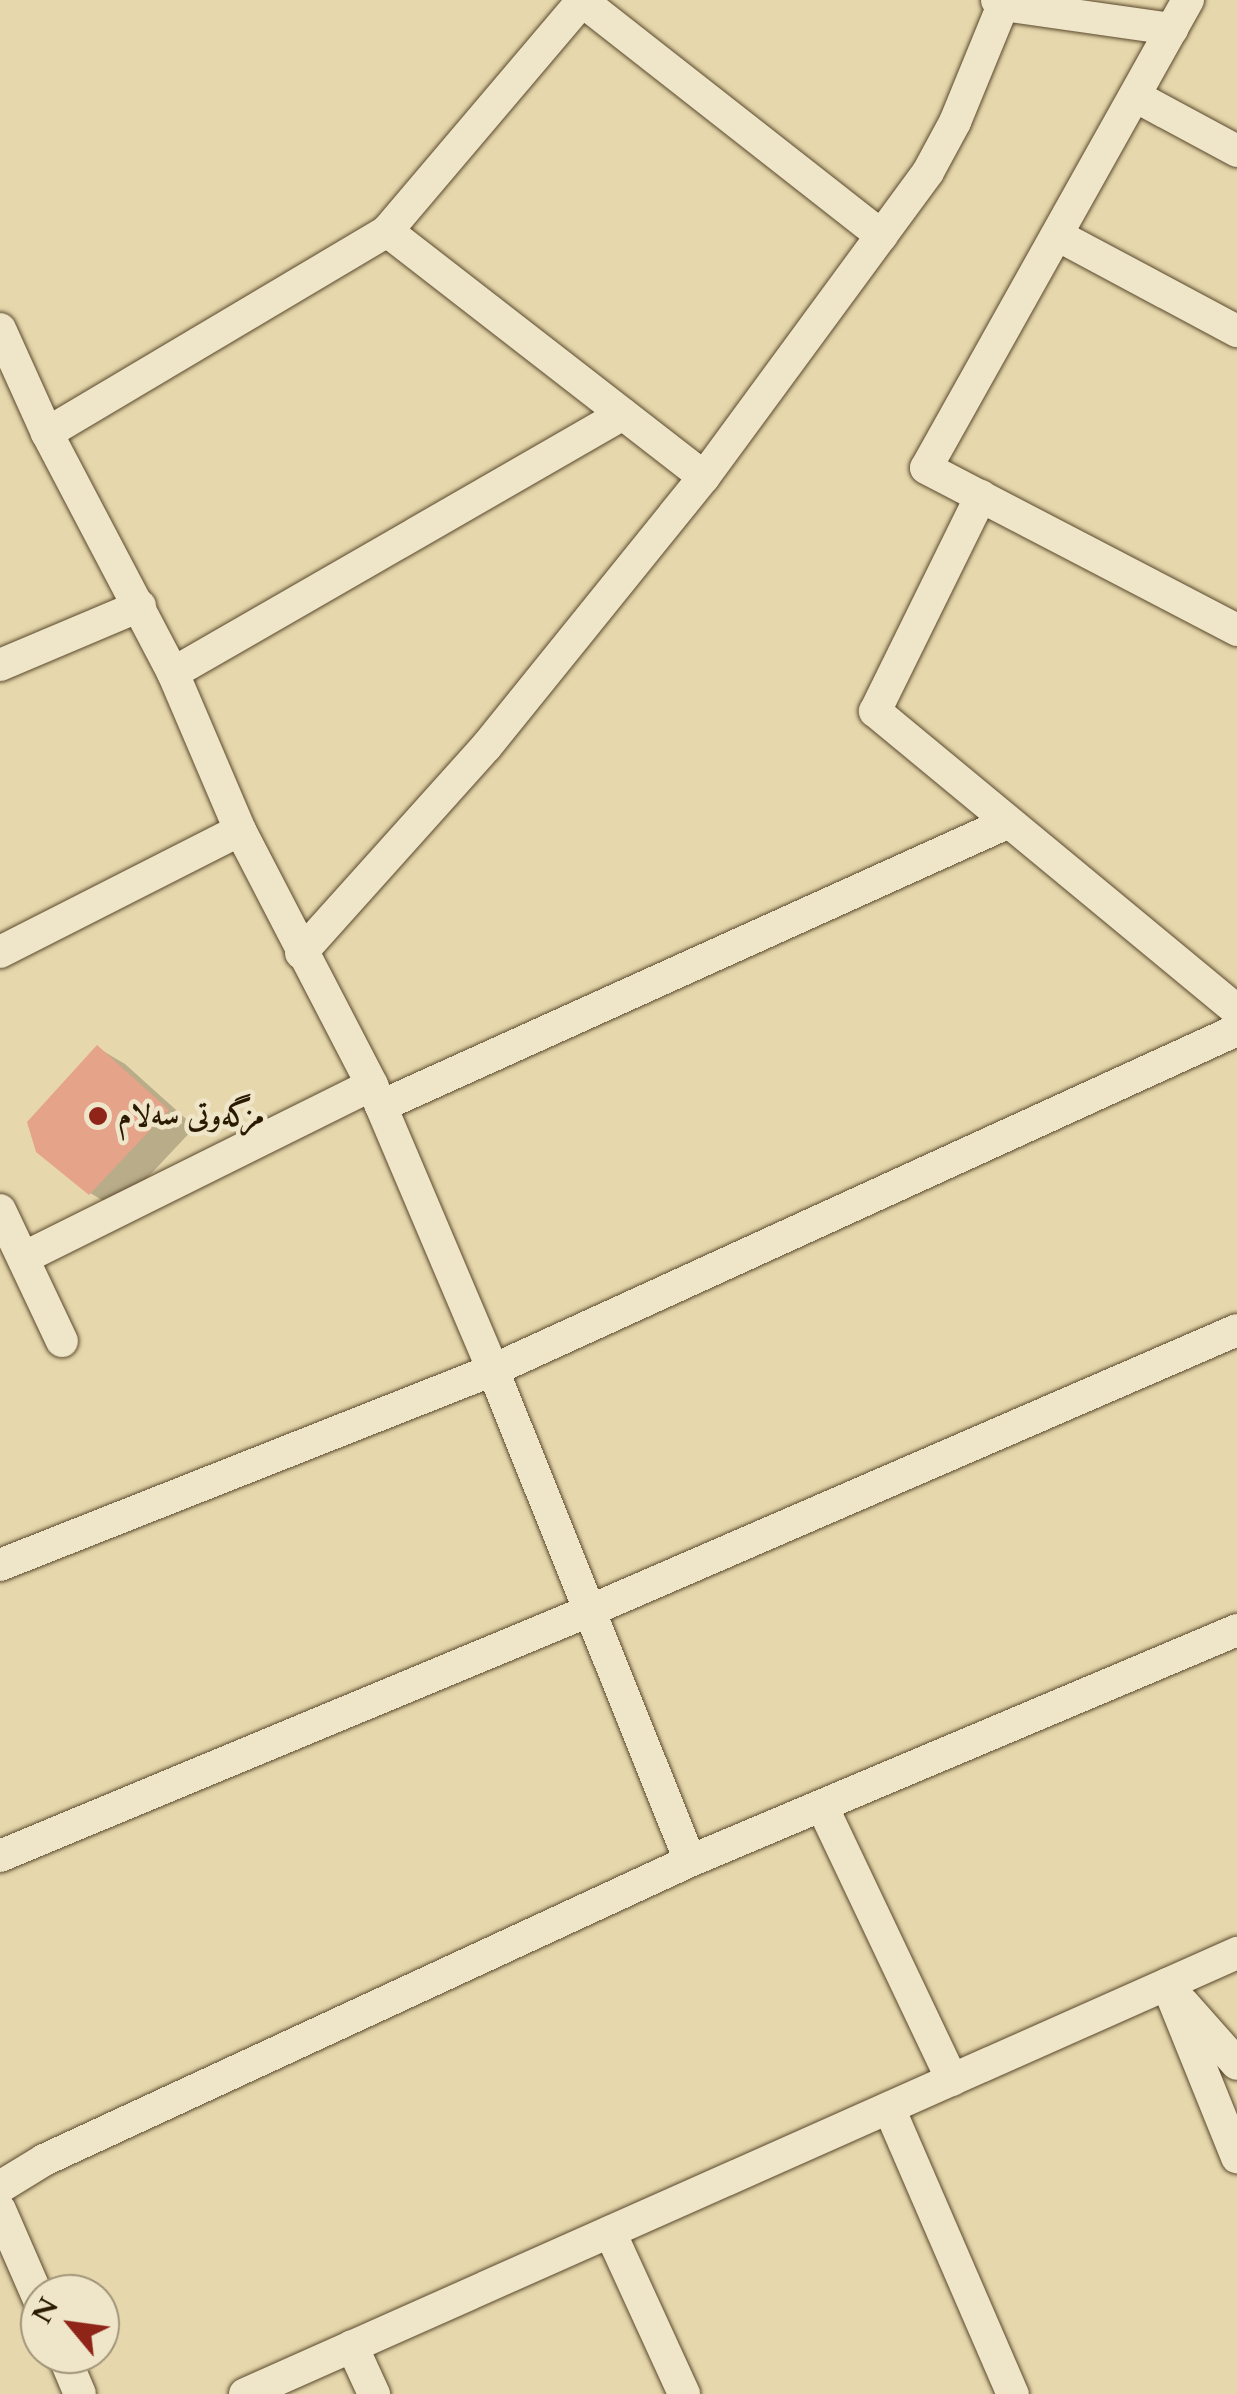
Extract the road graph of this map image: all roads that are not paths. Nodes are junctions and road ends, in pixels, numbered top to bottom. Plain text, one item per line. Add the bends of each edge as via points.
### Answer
1 (1188, 0) edge
2 (582, 1) edge
3 (1000, 2) edge
4 (1172, 30) junction
5 (1135, 96) junction
6 (1237, 152) edge
7 (387, 231) junction
8 (1057, 235) junction
9 (882, 236) junction
10 (1237, 331) edge
11 (4, 345) edge
12 (623, 414) junction
13 (48, 433) junction
14 (704, 476) junction
15 (981, 496) junction
16 (140, 606) junction
17 (1237, 630) edge
18 (0, 665) edge
19 (173, 672) junction
20 (1008, 823) junction
21 (240, 830) junction
22 (0, 952) edge
23 (301, 953) junction
24 (1237, 1011) edge
25 (1237, 1030) edge
26 (376, 1096) junction
27 (0, 1210) edge
28 (25, 1257) junction
29 (1237, 1330) edge
30 (62, 1341) dead end
31 (493, 1370) junction
32 (0, 1565) edge
33 (590, 1611) junction
34 (1237, 1630) edge
35 (823, 1808) junction
36 (0, 1856) edge
37 (690, 1861) junction
38 (1237, 1953) edge
39 (1167, 1984) junction
40 (1237, 2064) edge
41 (952, 2080) junction
42 (889, 2108) junction
43 (1237, 2157) edge
44 (0, 2188) edge
45 (0, 2210) edge
46 (610, 2232) junction
47 (28, 2274) edge
48 (352, 2346) junction
49 (245, 2394) edge
50 (374, 2394) edge
51 (684, 2394) edge
52 (1012, 2394) edge

1 - 4 street
2 - 7 street
2 - 9 street
3 - 4 street
3 - 9 street via 956,122
4 - 5 street
5 - 6 street
5 - 8 street
7 - 12 street
7 - 13 street
8 - 10 street
8 - 15 street via 926,468
9 - 14 street
11 - 13 street
12 - 14 street
12 - 19 street
13 - 16 street
14 - 23 street via 486,746
15 - 17 street
15 - 20 street via 875,711
16 - 18 street
16 - 19 street
19 - 21 street
20 - 24 street
20 - 26 street
21 - 22 street
21 - 23 street
23 - 26 street
25 - 31 street
26 - 28 street
26 - 31 street
27 - 28 street
28 - 30 street
29 - 33 street
31 - 32 street
31 - 33 street
33 - 36 street
33 - 37 street
34 - 35 street
35 - 37 street
35 - 41 street
37 - 44 street via 62,2152
38 - 39 street
39 - 40 street
39 - 41 street
39 - 43 street
41 - 42 street
42 - 46 street
42 - 52 street
45 - 47 street
46 - 48 street
46 - 51 street
48 - 49 street
48 - 50 street

